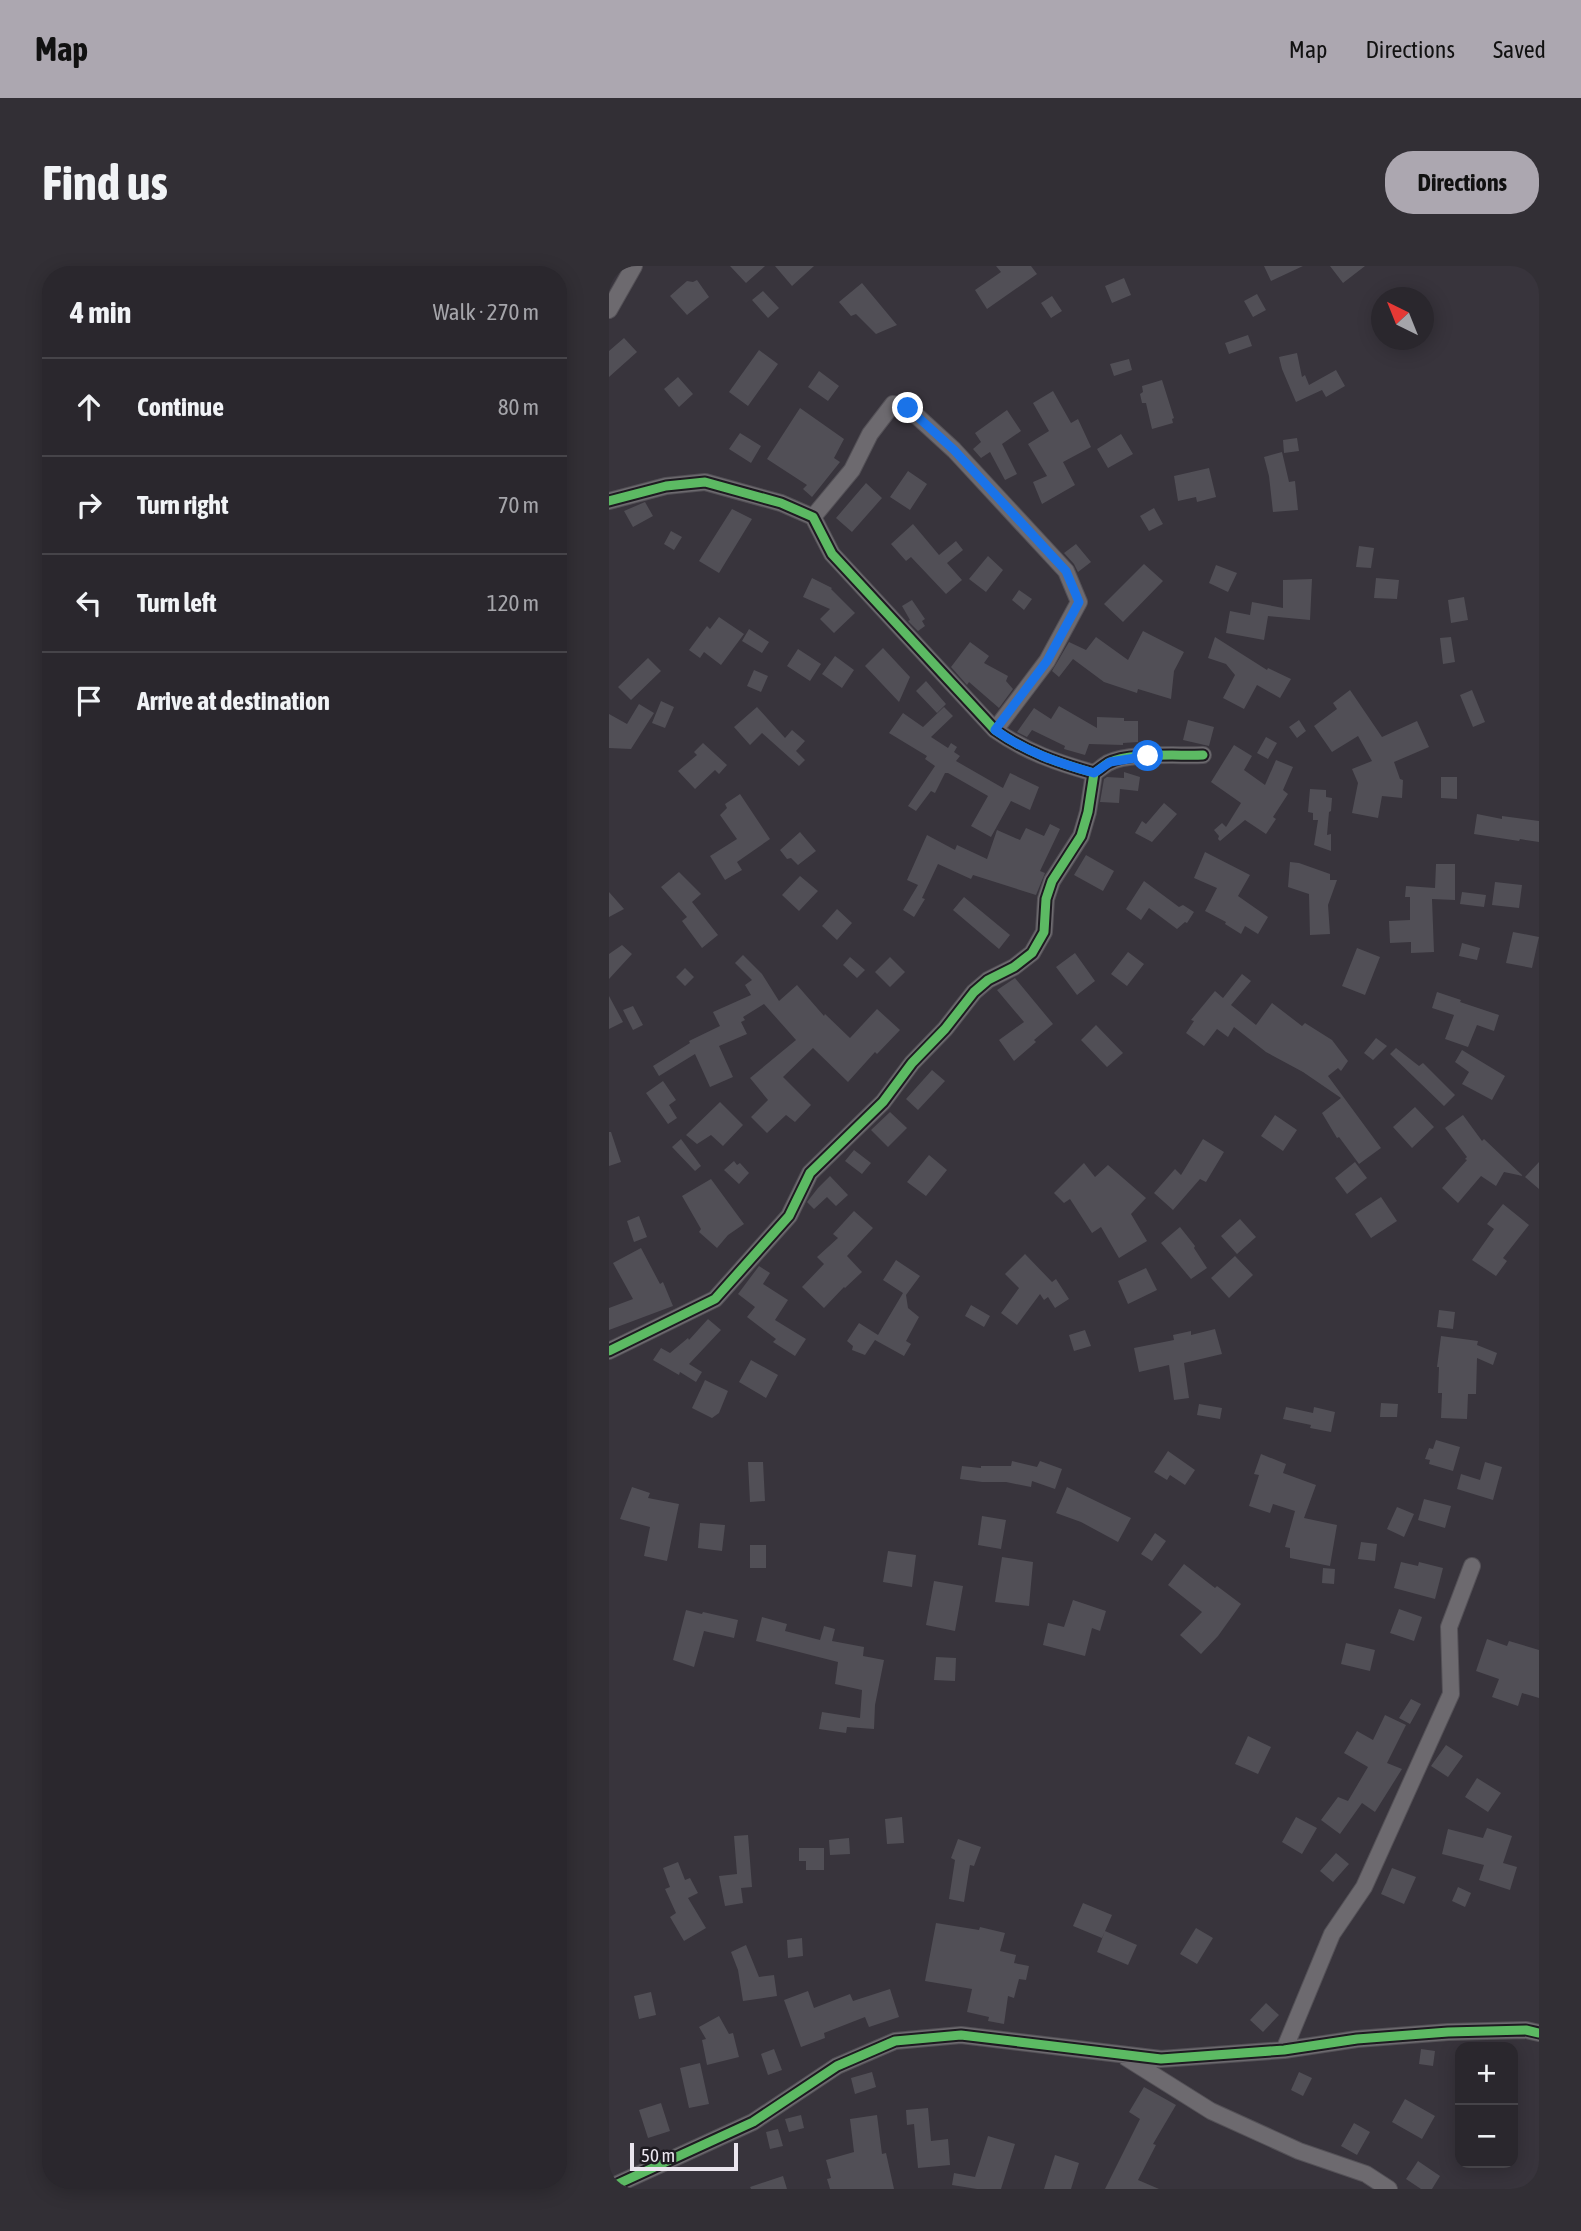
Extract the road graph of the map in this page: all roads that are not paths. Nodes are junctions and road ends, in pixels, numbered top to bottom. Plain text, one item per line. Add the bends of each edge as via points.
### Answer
1 (635, 266) edge
2 (609, 310) edge
3 (609, 501) edge
4 (813, 517) junction
5 (995, 730) junction
6 (1203, 755) dead end
7 (1094, 773) junction
8 (609, 1351) edge
9 (1472, 1566) dead end
10 (1539, 2033) edge
11 (1284, 2050) junction
12 (1120, 2054) junction
13 (609, 2188) edge
14 (1389, 2189) edge

1 - 2 street
3 - 4 street via 705,482
4 - 5 street via 832,554
4 - 5 street via 852,470 870,434 893,404 908,408 954,450 1066,571 1079,602 1047,661
5 - 7 street via 1035,755
6 - 7 street via 1126,758
7 - 8 street via 1081,836 1052,881 1044,932 1032,953 974,992 883,1102 810,1173 789,1216 715,1298
9 - 11 street via 1449,1627 1451,1694 1364,1887 1332,1934
10 - 11 street via 1448,2032
11 - 12 street via 1161,2059
12 - 13 street via 961,2035 895,2041 837,2066 753,2122
12 - 14 street via 1211,2111 1366,2175

